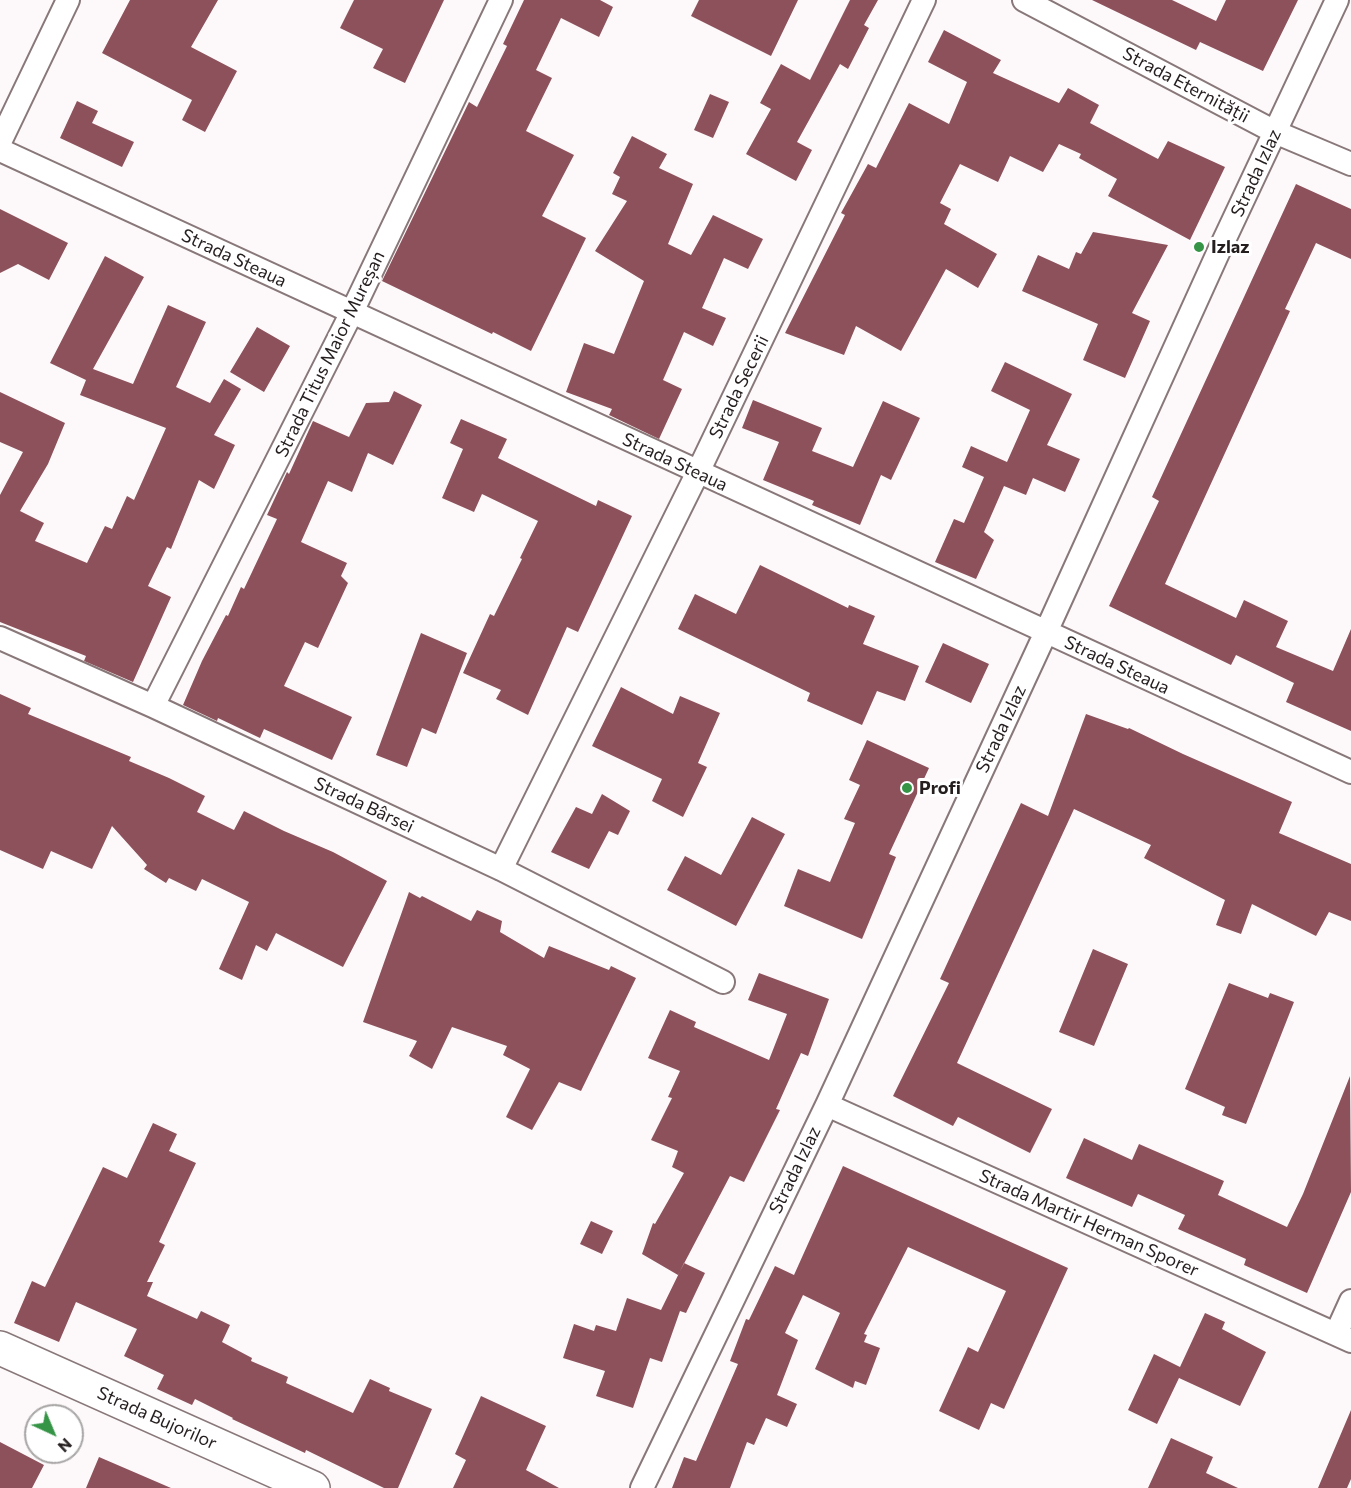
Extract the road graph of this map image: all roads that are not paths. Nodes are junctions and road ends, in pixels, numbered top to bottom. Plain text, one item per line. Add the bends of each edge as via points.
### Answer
1 (68, 0) edge
2 (501, 0) edge
3 (924, 0) edge
4 (1024, 0) edge
5 (1337, 0) edge
6 (1275, 132) junction
7 (0, 142) edge
8 (0, 150) edge
9 (1351, 164) edge
10 (351, 312) junction
11 (698, 472) junction
12 (1046, 632) junction
13 (0, 638) edge
14 (153, 706) junction
15 (1351, 772) edge
16 (501, 869) junction
17 (723, 982) dead end
18 (827, 1105) junction
19 (1351, 1301) edge
20 (1344, 1338) edge
21 (0, 1348) edge
22 (313, 1488) edge
23 (642, 1488) edge

1 - 7 street
2 - 10 street, Strada Titus Maior Mureșan
3 - 11 street, Strada Secerii
4 - 6 street, Strada Eternității
5 - 6 street, Strada Izlaz
6 - 9 street, Strada Eternității
6 - 12 street, Strada Izlaz
8 - 10 street, Strada Steaua
10 - 11 street, Strada Steaua
10 - 14 street, Strada Titus Maior Mureșan
11 - 12 street, Strada Steaua
11 - 16 street, Strada Secerii
12 - 15 street, Strada Steaua
12 - 18 street, Strada Izlaz
13 - 14 street, Strada Bârsei
14 - 16 street, Strada Bârsei
16 - 17 street, Strada Bârsei
18 - 20 street, Strada Martir Herman Sporer
18 - 23 street, Strada Izlaz
19 - 20 street
21 - 22 main road, Strada Bujorilor

